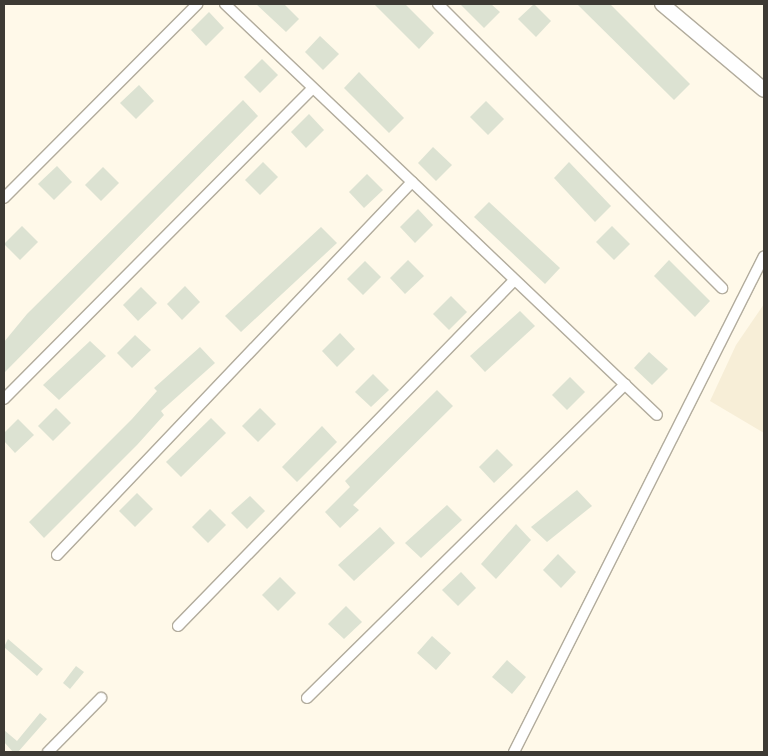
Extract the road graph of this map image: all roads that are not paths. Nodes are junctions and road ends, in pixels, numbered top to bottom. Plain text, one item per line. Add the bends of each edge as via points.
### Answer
1 (197, 4) edge
2 (225, 4) edge
3 (438, 4) edge
4 (662, 4) edge
5 (313, 88) junction
6 (764, 90) edge
7 (412, 182) junction
8 (4, 198) edge
9 (764, 256) edge
10 (514, 280) junction
11 (722, 288) dead end
12 (625, 384) junction
13 (4, 399) edge
14 (657, 415) dead end
15 (57, 555) dead end
16 (178, 626) dead end
17 (101, 698) dead end
18 (307, 698) dead end
19 (48, 752) edge
20 (514, 752) edge

1 - 8 street
2 - 5 street
3 - 11 street
4 - 6 street
5 - 7 street
5 - 13 street
7 - 10 street
7 - 15 street
9 - 20 street
10 - 12 street
10 - 16 street
12 - 14 street
12 - 18 street
17 - 19 street

